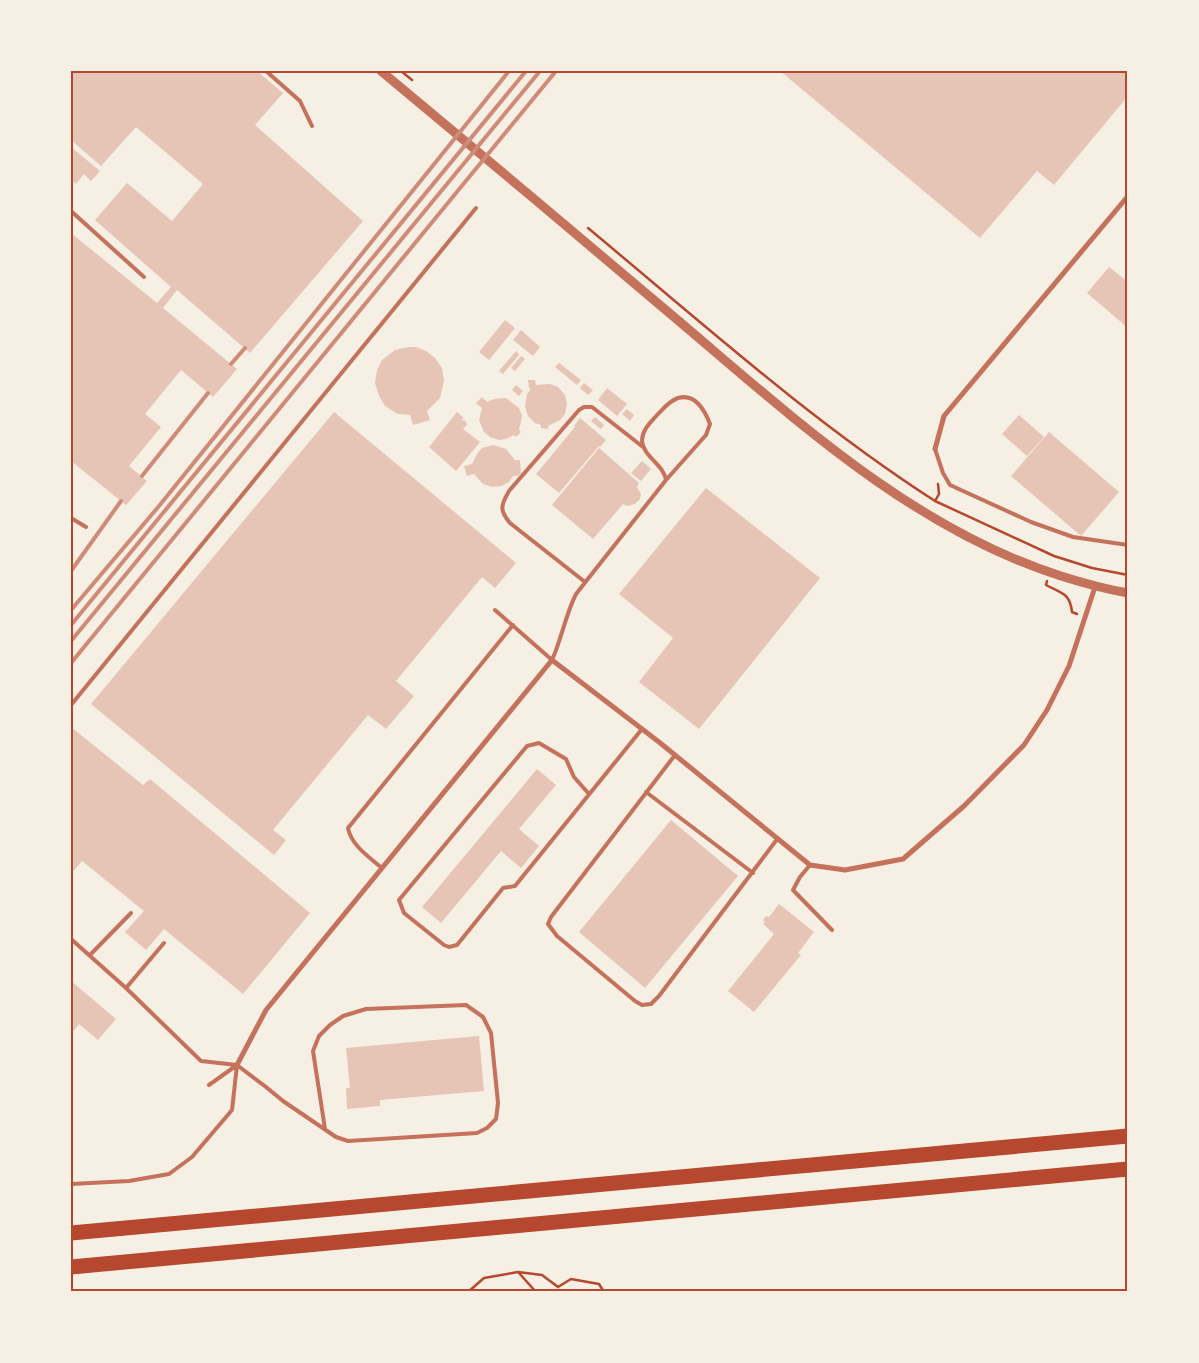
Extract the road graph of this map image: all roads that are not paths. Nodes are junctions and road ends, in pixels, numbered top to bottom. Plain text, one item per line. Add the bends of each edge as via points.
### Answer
1 (266, 71) edge
2 (381, 71) edge
3 (312, 126) dead end
4 (1128, 196) edge
5 (476, 208) dead end
6 (71, 211) edge
7 (144, 277) dead end
8 (644, 447) junction
9 (936, 450) joint
10 (666, 480) junction
11 (71, 518) edge
12 (86, 527) dead end
13 (1128, 545) edge
14 (585, 582) junction
15 (1095, 587) junction
16 (1128, 593) edge
17 (495, 610) dead end
18 (513, 625) junction
19 (552, 660) junction
20 (71, 705) edge
21 (642, 730) junction
22 (675, 755) junction
23 (646, 792) junction
24 (589, 794) junction
25 (778, 838) junction
26 (810, 865) junction
27 (382, 868) junction
28 (753, 873) junction
29 (131, 913) dead end
30 (832, 930) dead end
31 (71, 939) edge
32 (164, 942) dead end
33 (90, 955) junction
34 (126, 988) junction
35 (237, 1065) junction
36 (209, 1085) dead end
37 (325, 1129) junction
38 (1128, 1136) edge
39 (1128, 1169) edge
40 (71, 1184) edge
41 (71, 1234) edge
42 (71, 1267) edge

1 - 3 lane via 300,101
2 - 15 street via 773,400 876,480 917,508 993,550
4 - 9 street via 944,416
5 - 20 lane
6 - 7 lane
8 - 10 lane
8 - 10 lane via 644,430 667,404 686,398 698,403 706,412 710,424 706,435
8 - 14 lane via 592,407 584,407 503,502 504,516 510,523
9 - 13 lane via 950,485 1031,522 1073,537
10 - 14 lane
11 - 12 lane
14 - 19 lane via 567,612
15 - 16 street
15 - 26 street via 1069,666 1042,717 1024,745 964,806 903,859 844,870
17 - 18 lane
18 - 19 lane
18 - 27 lane via 348,828 349,836
19 - 21 street
19 - 27 street
21 - 22 street
21 - 24 lane
22 - 23 lane
22 - 25 street
23 - 28 lane
23 - 28 lane via 548,924 557,936 635,1001 642,1005 651,1004 659,996
24 - 24 lane via 574,777 566,759 540,743 527,746 399,900 404,913 444,946 457,944 503,888 515,886
25 - 26 street
25 - 28 lane
26 - 30 lane via 793,890
27 - 35 street via 266,1010
29 - 33 lane
31 - 33 lane
32 - 34 lane
33 - 34 lane
34 - 35 lane via 201,1061
35 - 36 lane
35 - 37 lane
35 - 40 lane via 232,1110 192,1158 169,1174 129,1181
37 - 37 lane via 348,1141 477,1133 487,1128 496,1119 498,1103 491,1032 483,1017 466,1005 366,1009 343,1016 330,1025 319,1036 313,1051
38 - 41 highway
39 - 42 highway

